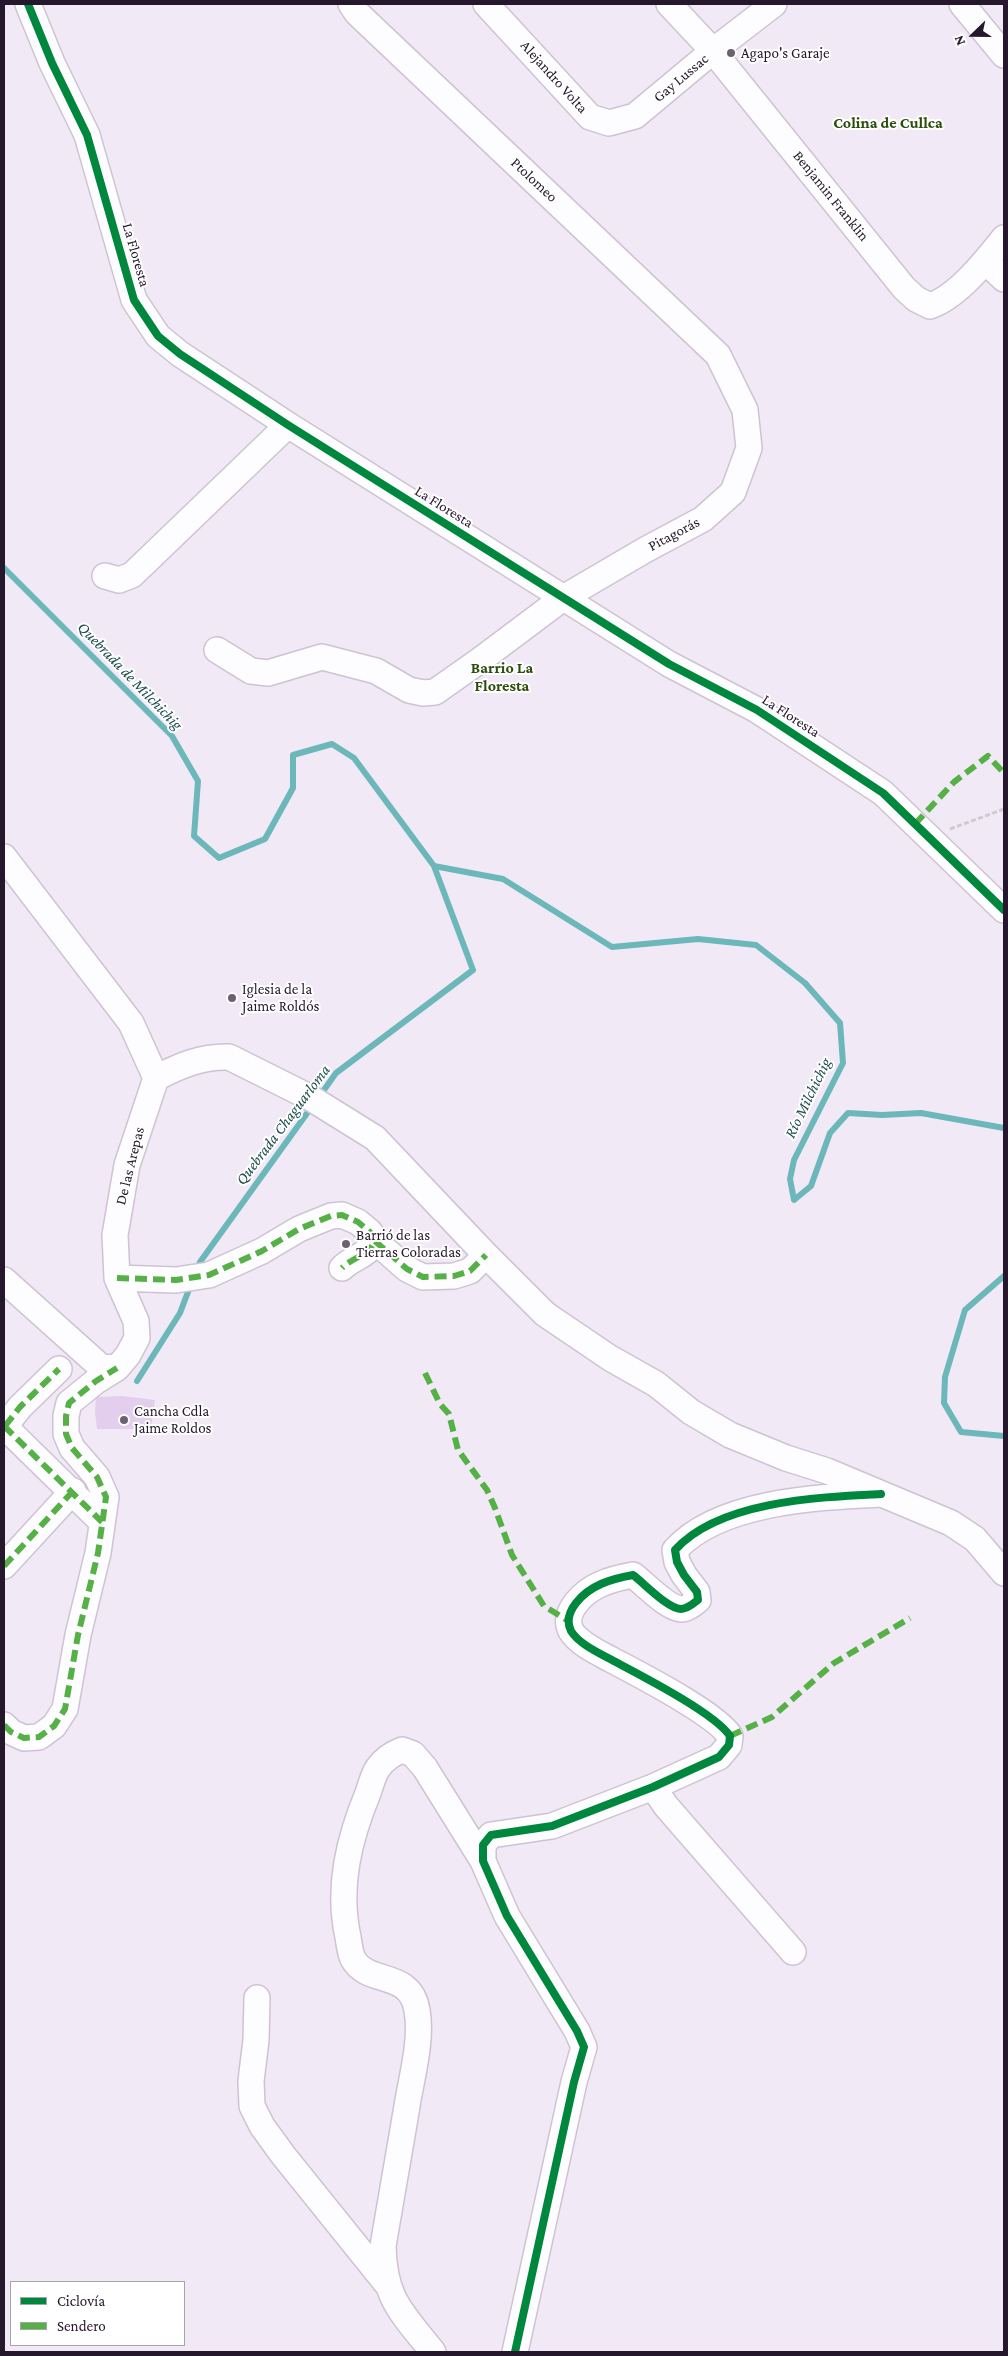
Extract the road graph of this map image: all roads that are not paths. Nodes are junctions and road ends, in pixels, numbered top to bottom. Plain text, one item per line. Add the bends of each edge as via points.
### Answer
1 (28, 4) edge
2 (351, 4) edge
3 (486, 4) edge
4 (670, 4) edge
5 (774, 4) edge
6 (962, 4) edge
7 (713, 51) junction
8 (1004, 55) edge
9 (635, 116) joint
10 (1004, 238) edge
11 (986, 262) junction
12 (1004, 279) edge
13 (718, 356) joint
14 (288, 425) junction
15 (105, 576) dead end
16 (562, 598) junction
17 (217, 650) dead end
18 (4, 857) edge
19 (1004, 910) edge
20 (156, 1078) junction
21 (375, 1241) junction
22 (486, 1256) junction
23 (342, 1268) dead end
24 (117, 1278) junction
25 (4, 1280) edge
26 (117, 1368) junction
27 (59, 1369) dead end
28 (5, 1426) edge
29 (73, 1491) junction
30 (881, 1494) junction
31 (102, 1522) junction
32 (4, 1566) edge
33 (1004, 1573) edge
34 (4, 1725) edge
35 (653, 1787) junction
36 (483, 1860) junction
37 (793, 1952) dead end
38 (257, 1998) dead end
39 (386, 2283) junction
40 (432, 2352) edge
41 (515, 2352) edge

1 - 14 street, La Floresta via 87,135 134,300 158,336
2 - 13 street, Ptolomeo
3 - 9 street, Alejandro Volta via 590,116 609,123
4 - 7 street, Benjamin Franklin
5 - 7 street, Gay Lussac
6 - 8 street
7 - 9 street, Gay Lussac
7 - 11 street, Benjamin Franklin via 916,299 930,306 941,302
10 - 11 street, Benjamin Franklin
11 - 12 street
13 - 16 street, Pitagorás via 745,410 749,448 733,492 703,519
14 - 15 street via 132,575 119,580
14 - 16 street, La Floresta
16 - 17 street, Pitagorás via 435,692 409,690 376,671 322,658 268,672 251,671
16 - 19 street, La Floresta via 669,664 765,715 883,792
18 - 20 street via 131,1023
20 - 22 street via 212,1056 229,1057 316,1101 375,1138
20 - 24 street, De las Arepas via 126,1165 115,1235
21 - 22 street via 407,1269 423,1277 454,1276 470,1271
21 - 23 street via 364,1254
21 - 24 street via 358,1222 342,1215 332,1216 298,1229 262,1252 209,1275 176,1280
22 - 30 street via 545,1314 610,1358 656,1384 706,1421 759,1448
24 - 26 street, De las Arepas via 136,1321 137,1338
25 - 26 street via 100,1367
26 - 31 street via 69,1403 66,1416 66,1434 72,1448 97,1477 106,1497
27 - 28 street
28 - 29 street
29 - 31 street
29 - 32 street
30 - 33 street via 951,1522 974,1539
30 - 35 street via 811,1497 774,1504 734,1515 702,1530 675,1550 677,1562 697,1592 698,1600 682,1609 671,1606 633,1575 596,1586 574,1605 568,1620 572,1632 593,1650 656,1684 724,1727 730,1736 729,1744 720,1757
31 - 34 street via 65,1709 54,1726 39,1737 24,1738
35 - 36 street via 552,1826 491,1835 483,1845
35 - 37 street
36 - 39 street via 413,1754 402,1750 390,1755 377,1769 356,1820 343,1880 343,1914 352,1958 370,1974 392,1979 403,1986 411,1993 417,2010 418,2032 412,2075 383,2246
36 - 41 street via 507,1916 584,2047
38 - 39 street via 256,2040 250,2081 252,2106 282,2155
39 - 40 street via 403,2316

